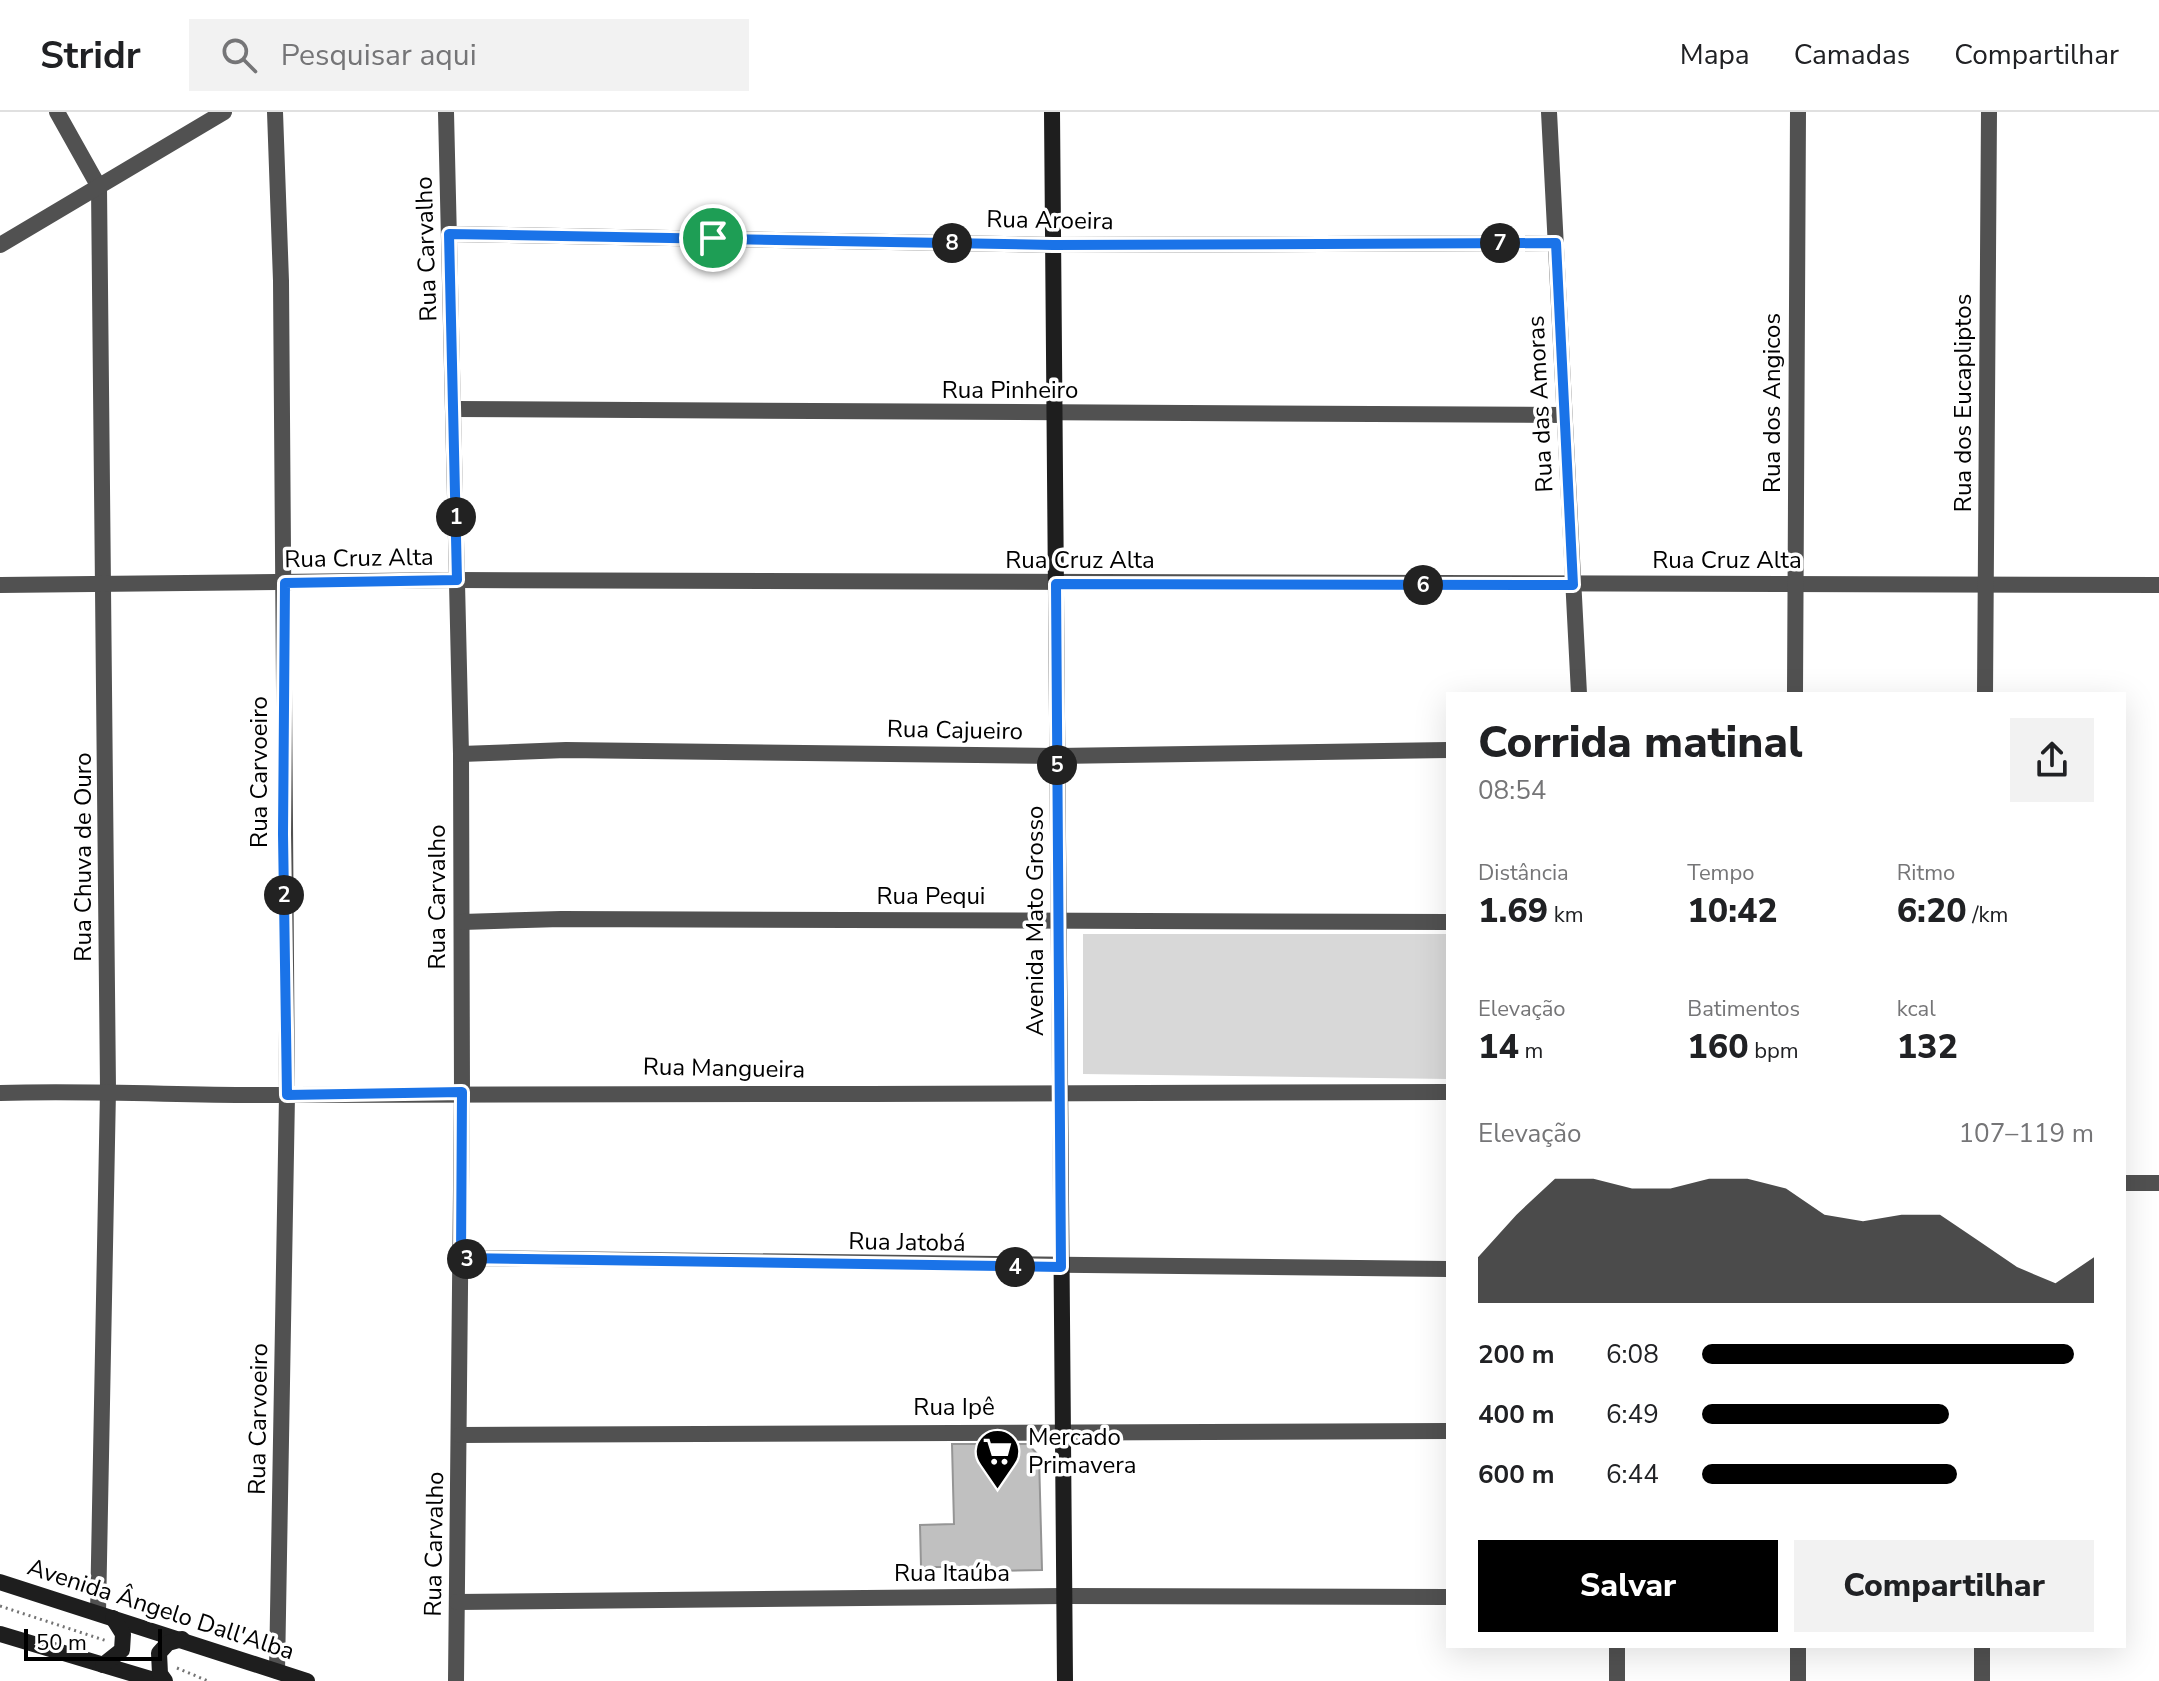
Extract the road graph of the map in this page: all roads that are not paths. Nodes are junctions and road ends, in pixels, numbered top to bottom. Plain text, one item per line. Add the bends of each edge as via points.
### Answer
1 (57, 112) edge
2 (224, 112) edge
3 (275, 112) edge
4 (446, 112) edge
5 (1052, 112) edge
6 (1549, 112) edge
7 (1798, 112) edge
8 (1989, 112) edge
9 (99, 187) junction
10 (449, 234) junction
11 (1556, 243) junction
12 (0, 245) edge
13 (1053, 245) junction
14 (455, 409) junction
15 (1054, 414) junction
16 (1564, 415) junction
17 (457, 580) junction
18 (285, 583) junction
19 (105, 584) junction
20 (1056, 584) junction
21 (1794, 584) junction
22 (0, 585) edge
23 (1573, 585) junction
24 (1986, 585) junction
25 (2159, 585) edge
26 (1579, 692) edge
27 (1795, 692) edge
28 (1985, 692) edge
29 (1446, 750) edge
30 (461, 754) junction
31 (1057, 756) junction
32 (1059, 920) junction
33 (462, 922) junction
34 (1446, 922) edge
35 (108, 1090) junction
36 (462, 1092) junction
37 (1446, 1092) edge
38 (0, 1093) edge
39 (287, 1095) junction
40 (1060, 1096) junction
41 (2126, 1183) edge
42 (2159, 1183) edge
43 (461, 1258) junction
44 (1061, 1267) junction
45 (1446, 1269) edge
46 (1063, 1431) junction
47 (1446, 1431) edge
48 (460, 1435) junction
49 (0, 1582) edge
50 (1064, 1596) junction
51 (1446, 1597) edge
52 (457, 1602) junction
53 (105, 1616) junction
54 (0, 1634) edge
55 (182, 1639) junction
56 (1617, 1648) edge
57 (1798, 1648) edge
58 (1982, 1648) edge
59 (103, 1665) junction
60 (277, 1671) junction
61 (157, 1681) edge
62 (165, 1681) edge
63 (307, 1681) edge
64 (456, 1681) edge
65 (1065, 1681) edge
66 (1617, 1681) edge
67 (1798, 1681) edge
68 (1982, 1681) edge

1 - 9 street, Rua Chuva de Ouro
2 - 9 street
3 - 18 street, Rua Carvoeiro
4 - 10 street, Rua Carvalho
5 - 13 street, Avenida Mato Grosso
6 - 11 street, Rua das Amoras
7 - 21 street, Rua dos Angicos
8 - 24 street, Rua dos Eucapliptos
9 - 12 street
9 - 19 street, Rua Chuva de Ouro
10 - 13 street, Rua Aroeira
10 - 14 street, Rua Carvalho
11 - 13 street, Rua Aroeira
11 - 16 street, Rua das Amoras
13 - 15 street, Avenida Mato Grosso
14 - 15 street, Rua Pinheiro
14 - 17 street, Rua Carvalho
15 - 16 street, Rua Pinheiro
15 - 20 street, Avenida Mato Grosso
16 - 23 street, Rua das Amoras
17 - 18 street, Rua Cruz Alta
17 - 20 street, Rua Cruz Alta
17 - 30 street, Rua Carvalho
18 - 19 street, Rua Cruz Alta
18 - 39 street, Rua Carvoeiro
19 - 22 street, Rua Cruz Alta
19 - 35 street, Rua Chuva de Ouro
20 - 23 street, Rua Cruz Alta
20 - 31 street, Avenida Mato Grosso
21 - 23 street, Rua Cruz Alta
21 - 24 street, Rua Cruz Alta
21 - 27 street, Rua dos Angicos
23 - 26 street, Rua das Amoras
24 - 25 street, Rua Cruz Alta
24 - 28 street, Rua dos Eucapliptos
29 - 31 street, Rua Cajueiro
30 - 31 street, Rua Cajueiro via 566,750
30 - 33 street, Rua Carvalho
31 - 32 street, Avenida Mato Grosso
32 - 33 street, Rua Pequi
32 - 34 street, Rua Pequi
32 - 40 street, Avenida Mato Grosso
33 - 36 street, Rua Carvalho
35 - 38 street, Rua Mangueira
35 - 39 street, Rua Mangueira
35 - 53 street, Rua Chuva de Ouro
36 - 39 street, Rua Mangueira
36 - 40 street, Rua Mangueira
36 - 43 street, Rua Carvalho
37 - 40 street, Rua Mangueira
39 - 60 street, Rua Carvoeiro
40 - 44 street, Avenida Mato Grosso
41 - 42 street
43 - 44 street, Rua Jatobá
43 - 48 street, Rua Carvalho
44 - 45 street, Rua Jatobá
44 - 46 street, Avenida Mato Grosso
46 - 47 street, Rua Ipê
46 - 48 street, Rua Ipê
46 - 50 street, Avenida Mato Grosso
48 - 52 street, Rua Carvalho
49 - 53 street, Avenida Ângelo Dall'Alba
50 - 51 street, Rua Itaúba
50 - 52 street, Rua Itaúba
50 - 65 street, Avenida Mato Grosso
52 - 64 street, Rua Carvalho
53 - 55 street, Avenida Ângelo Dall'Alba
53 - 59 street via 123,1634 122,1650
54 - 59 street
55 - 60 street, Avenida Ângelo Dall'Alba
55 - 62 street via 159,1653
56 - 66 street
57 - 67 street
58 - 68 street
59 - 61 street
60 - 63 street, Avenida Ângelo Dall'Alba

